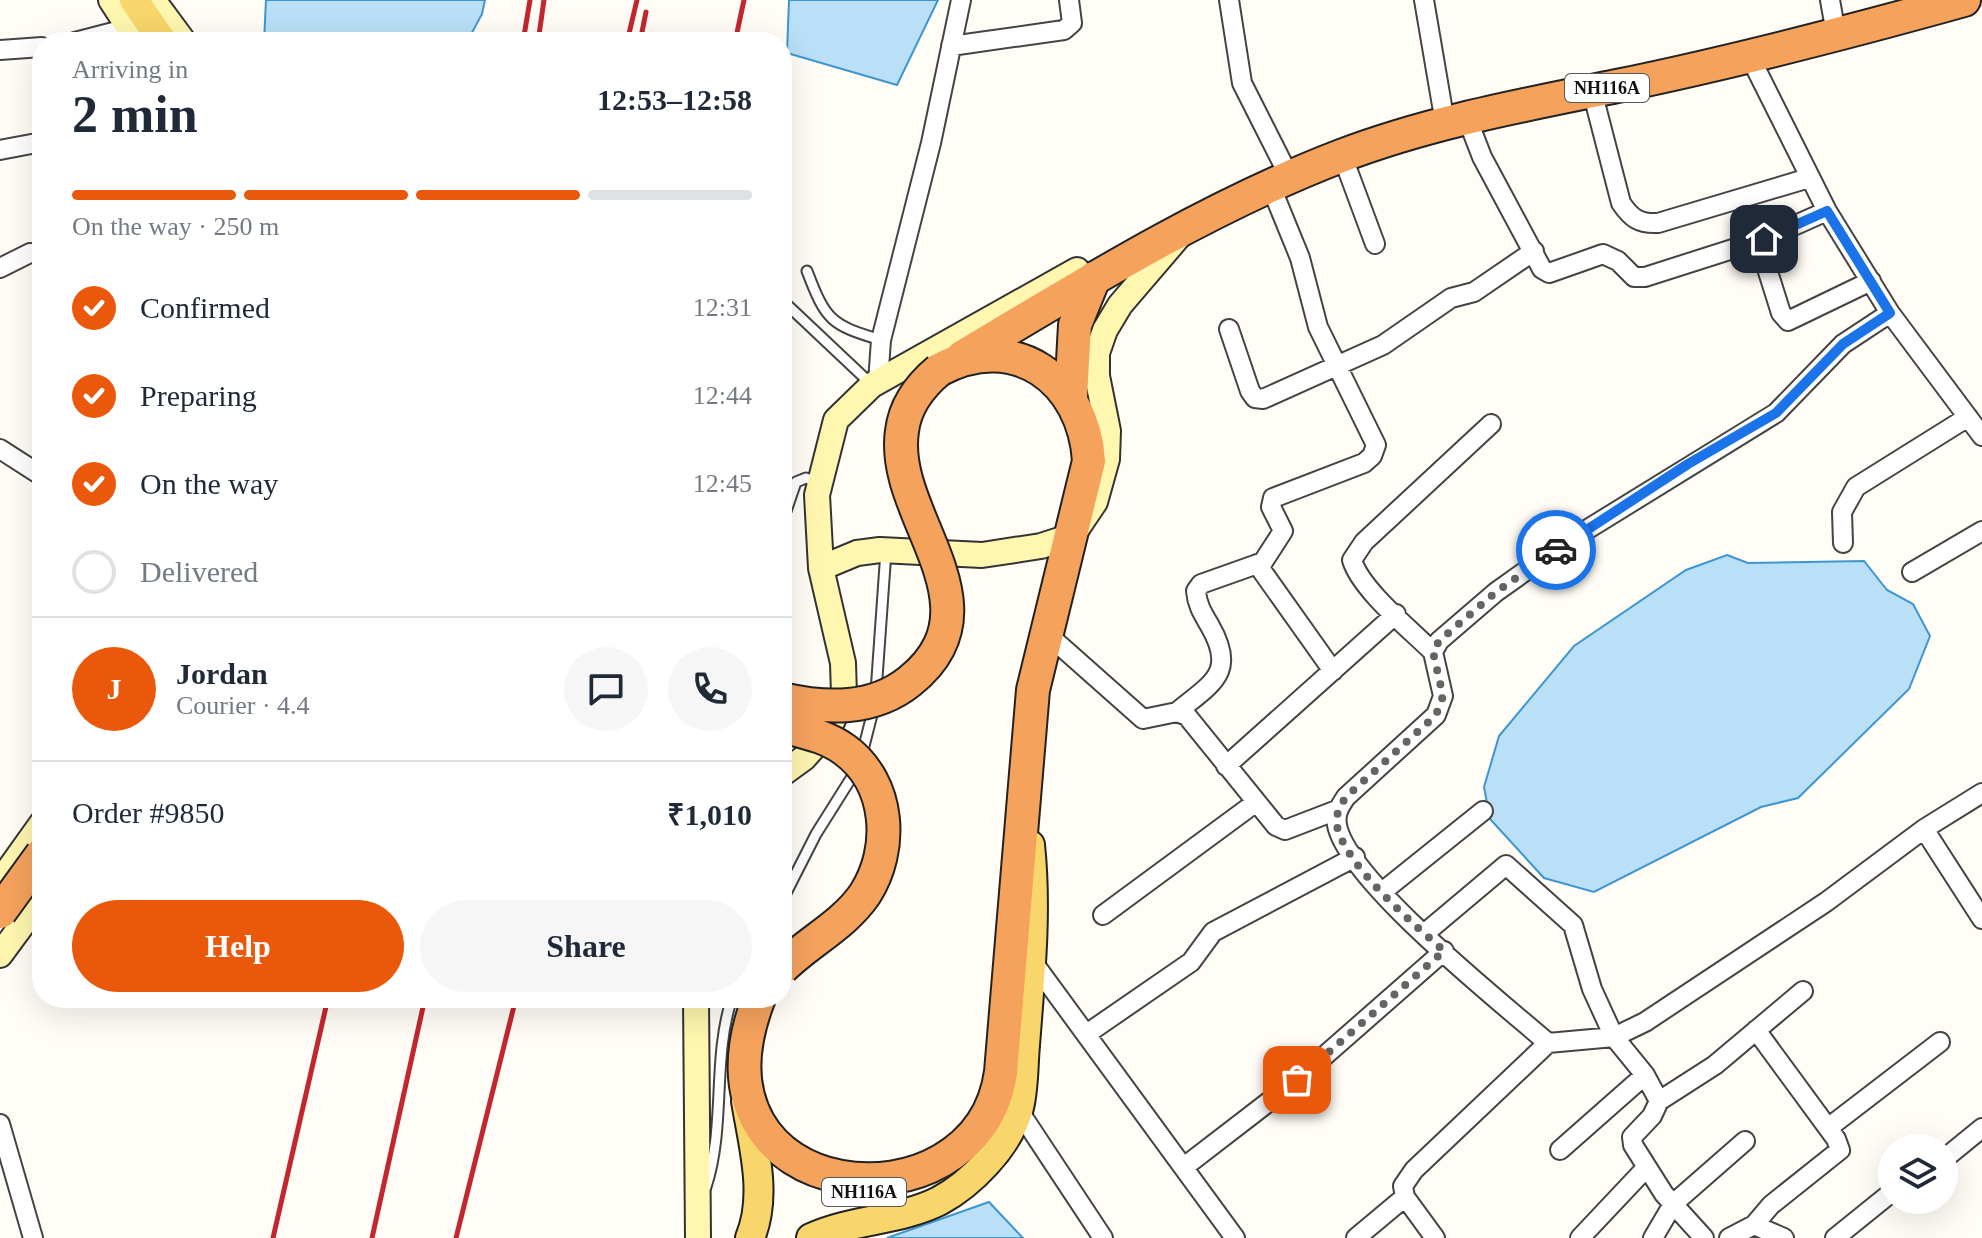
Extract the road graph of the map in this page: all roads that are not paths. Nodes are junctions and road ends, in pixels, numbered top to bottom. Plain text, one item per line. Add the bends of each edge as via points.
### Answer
1 (111, 0) edge
2 (134, 0) edge
3 (153, 0) edge
4 (961, 0) edge
5 (1069, 0) edge
6 (1229, 0) edge
7 (1424, 0) edge
8 (1830, 0) edge
9 (1964, 0) edge
10 (131, 32) edge
11 (156, 32) edge
12 (177, 32) edge
13 (1836, 34) junction
14 (951, 46) junction
15 (32, 49) edge
16 (0, 50) edge
17 (1750, 57) junction
18 (1592, 91) junction
19 (1456, 121) junction
20 (32, 144) edge
21 (0, 150) edge
22 (1342, 155) junction
23 (1809, 178) junction
24 (1280, 183) junction
25 (1827, 211) junction
26 (1187, 228) junction
27 (1758, 240) junction
28 (1375, 244) dead end
29 (1534, 251) junction
30 (32, 252) edge
31 (0, 268) edge
32 (807, 271) dead end
33 (1094, 278) junction
34 (1871, 281) junction
35 (792, 309) edge
36 (1890, 313) junction
37 (1229, 329) dead end
38 (881, 340) junction
39 (948, 365) junction
40 (1336, 368) junction
41 (875, 384) junction
42 (1071, 397) junction
43 (1968, 417) junction
44 (1491, 424) dead end
45 (1982, 436) edge
46 (0, 449) edge
47 (32, 470) edge
48 (820, 483) junction
49 (792, 493) edge
50 (1982, 531) edge
51 (1072, 536) junction
52 (1843, 543) dead end
53 (886, 550) junction
54 (1257, 564) junction
55 (821, 568) junction
56 (1912, 572) dead end
57 (1396, 614) junction
58 (1046, 633) junction
59 (1433, 652) junction
60 (1333, 671) junction
61 (792, 700) edge
62 (1177, 712) junction
63 (792, 728) edge
64 (1226, 766) junction
65 (792, 767) edge
66 (1022, 789) junction
67 (1982, 793) edge
68 (1255, 803) junction
69 (1337, 810) junction
70 (1483, 811) dead end
71 (1924, 829) junction
72 (32, 836) edge
73 (1355, 857) junction
74 (32, 868) edge
75 (32, 870) edge
76 (2, 875) edge
77 (792, 881) edge
78 (1382, 892) junction
79 (0, 912) edge
80 (32, 912) edge
81 (1103, 915) dead end
82 (1982, 919) edge
83 (1424, 934) junction
84 (1444, 951) junction
85 (0, 955) edge
86 (1030, 958) junction
87 (792, 960) edge
88 (1803, 991) dead end
89 (696, 1008) edge
90 (730, 1008) edge
91 (756, 1008) edge
92 (1756, 1030) junction
93 (1088, 1033) junction
94 (1614, 1037) junction
95 (1940, 1042) dead end
96 (1548, 1043) junction
97 (1645, 1075) junction
98 (745, 1094) junction
99 (1659, 1101) junction
100 (1019, 1111) junction
101 (0, 1124) edge
102 (1828, 1128) junction
103 (1982, 1128) edge
104 (1745, 1141) dead end
105 (1958, 1148) edge
106 (1560, 1150) dead end
107 (1184, 1167) junction
108 (1646, 1168) junction
109 (1405, 1197) junction
110 (1878, 1203) edge
111 (699, 1204) junction
112 (1673, 1204) junction
113 (1754, 1225) junction
114 (33, 1238) edge
115 (698, 1238) edge
116 (750, 1238) edge
117 (811, 1238) edge
118 (1103, 1238) edge
119 (1235, 1238) edge
120 (1356, 1238) edge
121 (1435, 1238) edge
122 (1580, 1238) edge
123 (1653, 1238) edge
124 (1704, 1238) edge
125 (1729, 1238) edge
126 (1784, 1238) edge
127 (1835, 1238) edge

1 - 10 street
2 - 11 main road
3 - 12 street
4 - 14 street
5 - 14 street via 1072,23 1064,30
6 - 24 street via 1242,83
7 - 19 street
8 - 13 street
9 - 13 highway, NH116A
13 - 17 highway, NH116A
14 - 38 street
15 - 16 street
17 - 18 highway, NH116A
17 - 23 street
18 - 19 highway, NH116A
18 - 23 street via 1621,203 1630,217 1644,224
19 - 22 highway, NH116A
19 - 29 street
20 - 21 street
22 - 24 highway, NH116A
22 - 28 street
23 - 25 street
24 - 26 highway, NH116A
24 - 40 street via 1318,327
25 - 27 street
25 - 34 street
26 - 33 highway, NH116A
26 - 41 street via 1148,231
26 - 51 street via 1105,330 1097,376 1108,431 1107,459 1095,502
27 - 29 street via 1645,277 1634,277 1603,254 1549,273
27 - 34 street via 1788,321
29 - 40 street via 1474,292 1451,298 1405,332
30 - 31 street
32 - 38 lane via 831,321
33 - 39 highway, NH116A
33 - 42 highway, NH116A via 1075,325
34 - 36 street
35 - 41 lane
36 - 43 street
36 - 59 street via 1843,344 1776,413 1562,545 1496,592
37 - 40 street via 1255,398
38 - 41 street
39 - 42 highway, NH116A via 987,356 1024,362 1054,378
39 - 61 highway, NH116A, bridge via 916,394 901,432 908,480 946,590 947,613 935,651 918,675 877,700 851,706
40 - 54 street via 1376,445 1372,456 1273,498 1271,507 1283,531 1269,557
41 - 48 street via 836,420
42 - 51 highway, NH116A via 1085,424 1089,461
43 - 45 street
43 - 52 street via 1856,487 1842,512
44 - 57 street via 1355,552 1355,570
46 - 47 street
48 - 49 lane via 806,478 796,482
48 - 55 street
50 - 56 street
51 - 53 street via 982,555
51 - 58 highway, NH116A
53 - 55 street via 857,553
53 - 77 lane via 879,669 866,747
54 - 60 street
54 - 62 street via 1212,578 1196,591 1197,604 1219,642 1222,664 1211,684
55 - 65 street via 843,663 844,695 828,731
57 - 59 street
57 - 60 street
58 - 62 street via 1133,713 1143,719
58 - 66 highway, NH116A
59 - 69 street via 1443,696 1436,715
60 - 64 street
62 - 64 street via 1187,716
63 - 87 highway, bridge via 819,735 861,765 878,796 884,833 879,864 865,893 846,916
64 - 68 street
66 - 86 main road via 1032,862
66 - 98 highway, NH116A via 998,1097 975,1143 955,1164 927,1180 868,1193 839,1187 792,1165 773,1148 755,1122
67 - 71 street
68 - 69 street via 1285,830
68 - 81 street
69 - 73 street via 1337,826
70 - 78 street
71 - 82 street
71 - 94 street via 1826,902
72 - 76 street
73 - 78 street
73 - 93 street via 1213,932 1191,962
74 - 79 highway, bridge
75 - 76 lane
78 - 83 street
80 - 85 street
83 - 84 street
83 - 94 street via 1501,866 1511,866 1573,925 1592,989
84 - 96 street
84 - 107 street via 1285,1090
86 - 93 street
86 - 100 main road
88 - 92 street
89 - 111 street
90 - 111 lane via 712,1165
91 - 98 highway, NH116A via 744,1043
92 - 99 street via 1692,1082
92 - 102 street
93 - 107 street
94 - 96 street
94 - 97 street
95 - 102 street
96 - 109 street via 1414,1170 1403,1186
97 - 99 street
97 - 106 street
98 - 116 main road via 757,1166 758,1205
99 - 108 street via 1632,1137
100 - 117 main road via 983,1165 940,1200
100 - 118 street
101 - 114 street
102 - 113 street via 1839,1145 1836,1155 1771,1205
103 - 105 street
104 - 112 street
107 - 119 street
108 - 112 street
108 - 122 street
109 - 120 street
109 - 121 street
110 - 127 street
111 - 115 street
112 - 123 street
112 - 124 street
113 - 125 street
113 - 126 street

